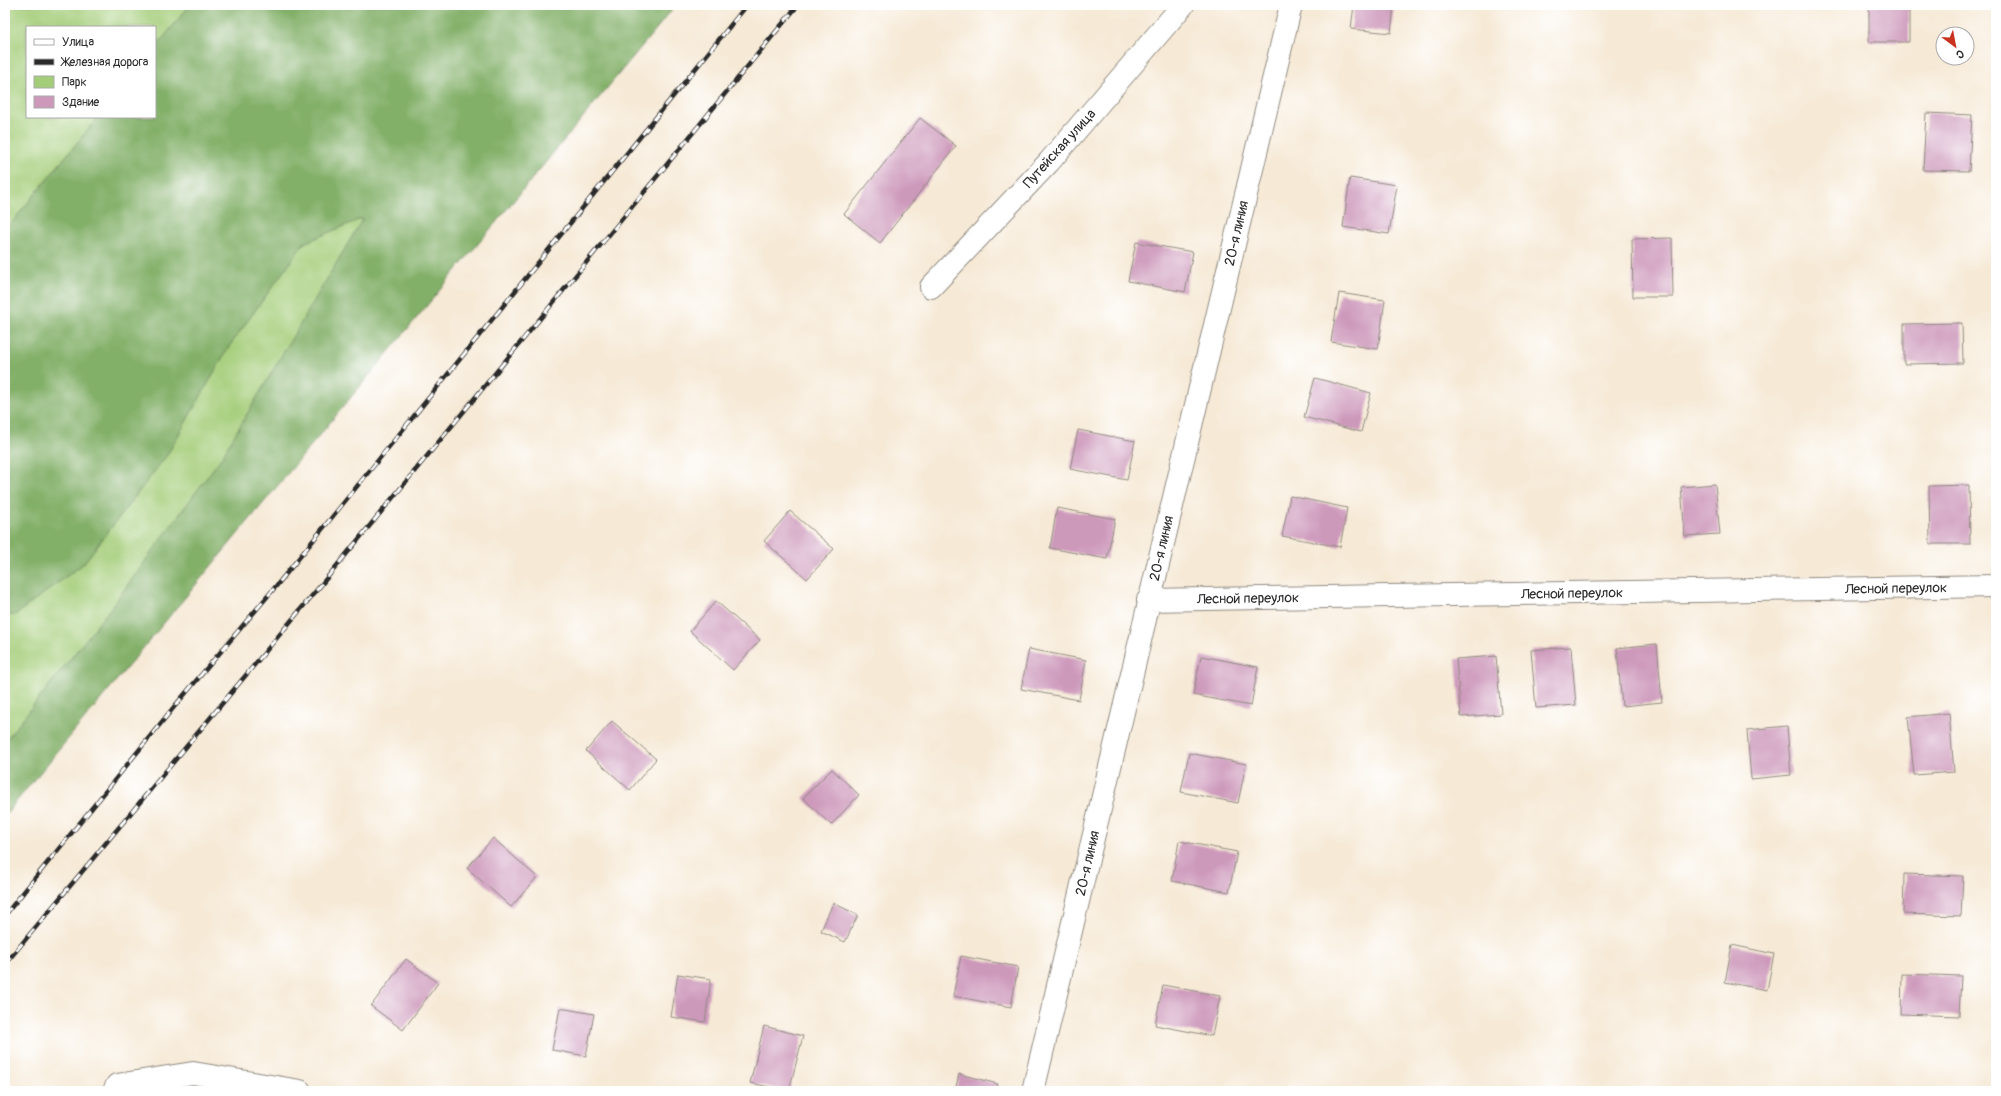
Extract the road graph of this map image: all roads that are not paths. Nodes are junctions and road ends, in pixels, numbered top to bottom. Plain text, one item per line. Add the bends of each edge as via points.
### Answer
1 (1183, 5) edge
2 (1291, 5) edge
3 (931, 287) dead end
4 (1996, 586) edge
5 (1148, 600) junction
6 (116, 1088) edge
7 (300, 1091) edge
8 (1033, 1091) edge

1 - 3 street, Путейская улица via 1049,162
2 - 5 street, 20-я линия
4 - 5 street, Лесной переулок
5 - 8 street, 20-я линия
6 - 7 street via 193,1073

